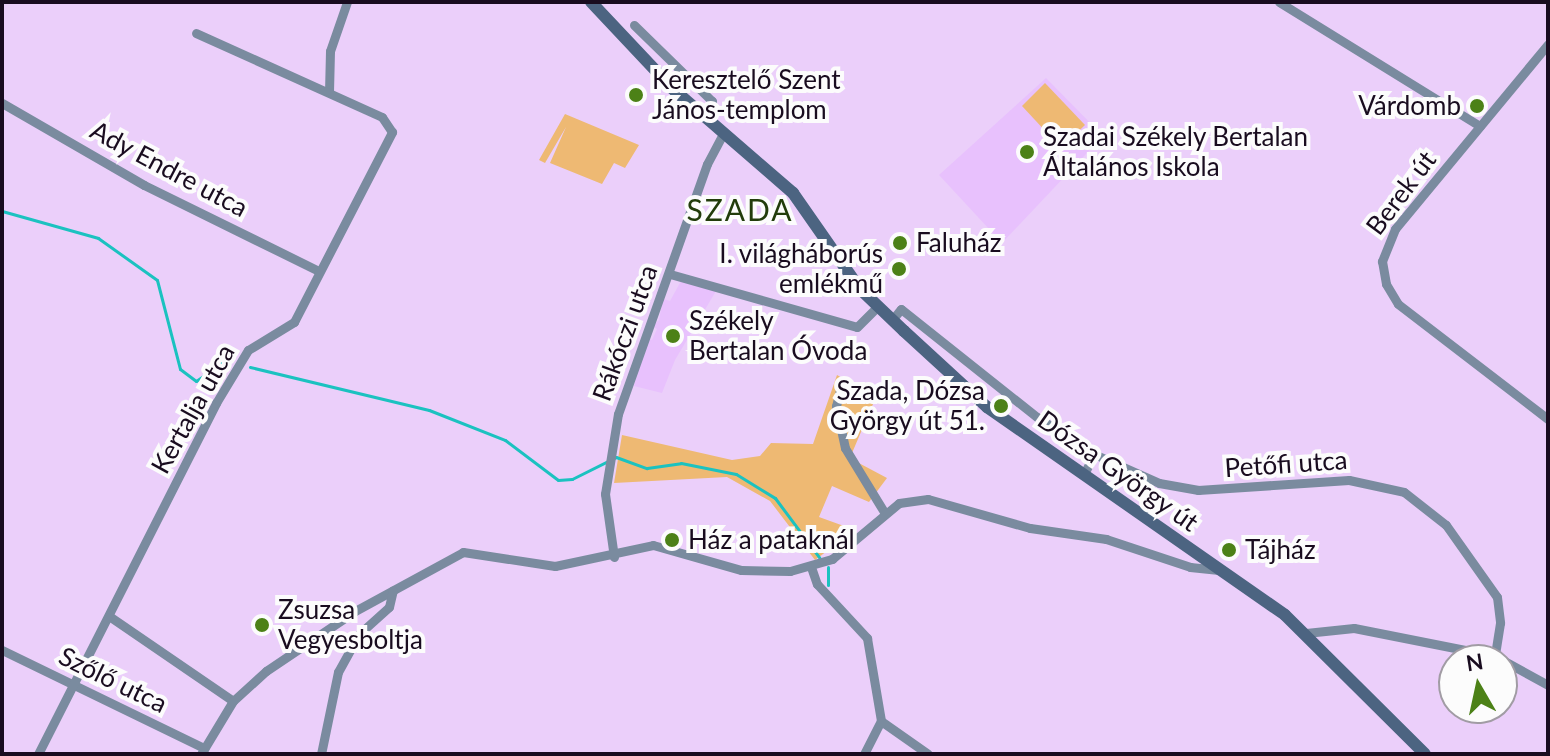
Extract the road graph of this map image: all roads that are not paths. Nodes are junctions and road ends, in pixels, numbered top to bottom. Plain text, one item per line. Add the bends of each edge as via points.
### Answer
1 (347, 2) edge
2 (591, 2) edge
3 (1279, 2) edge
4 (634, 25) dead end
5 (196, 33) dead end
6 (1548, 44) edge
7 (329, 92) junction
8 (2, 103) edge
9 (708, 120) junction
10 (1480, 126) junction
11 (724, 132) junction
12 (317, 270) junction
13 (670, 274) junction
14 (877, 307) junction
15 (892, 320) junction
16 (842, 382) dead end
17 (1548, 419) edge
18 (1094, 454) junction
19 (1084, 474) junction
20 (884, 512) junction
21 (614, 557) junction
22 (811, 567) junction
23 (1222, 571) junction
24 (393, 590) junction
25 (109, 616) junction
26 (1306, 633) junction
27 (1497, 644) edge
28 (1438, 645) edge
29 (2, 650) edge
30 (1518, 669) edge
31 (72, 684) junction
32 (1548, 685) edge
33 (233, 701) junction
34 (881, 721) junction
35 (203, 751) edge
36 (38, 754) edge
37 (321, 754) edge
38 (864, 754) edge
39 (928, 754) edge
40 (1425, 754) edge

1 - 7 street via 330,51
2 - 9 main road, Dózsa György út
3 - 10 street
4 - 9 street via 712,101
5 - 7 street, Kertalja utca
6 - 10 street, Berek út
7 - 12 street, Kertalja utca via 382,117 392,132
8 - 12 street, Ady Endre utca via 144,185
9 - 11 main road, Dózsa György út
10 - 17 street, Berek út via 1386,243 1386,284 1408,313
11 - 13 street, Rákóczi utca via 707,164
11 - 14 main road, Dózsa György út via 793,193
12 - 25 street, Kertalja utca via 294,322 248,350 216,403
13 - 14 street via 860,328
13 - 21 street, Rákóczi utca via 618,414 606,512
14 - 15 main road, Dózsa György út
15 - 18 street, Dózsa György út via 901,309 1037,417
15 - 19 main road, Dózsa György út via 987,407
16 - 20 street via 836,406 845,448
18 - 19 street
18 - 27 street, Petőfi utca via 1159,483 1198,490 1349,480 1404,492 1446,525 1497,597
19 - 23 main road, Dózsa György út
20 - 22 street via 842,551
20 - 23 street via 899,503 928,499
21 - 22 street via 653,545 759,573
21 - 24 street via 555,566 463,552
22 - 34 street via 817,584 867,638
23 - 26 main road, Dózsa György út
24 - 33 street via 313,639
24 - 37 street via 389,607 359,634 338,672
25 - 31 street, Kertalja utca
25 - 33 street, Szőlő utca
26 - 28 street via 1354,628
26 - 40 main road, Dózsa György út
29 - 31 street, Szőlő utca
30 - 32 street
31 - 35 street, Szőlő utca
31 - 36 street, Kertalja utca
33 - 35 street
34 - 38 street
34 - 39 street

